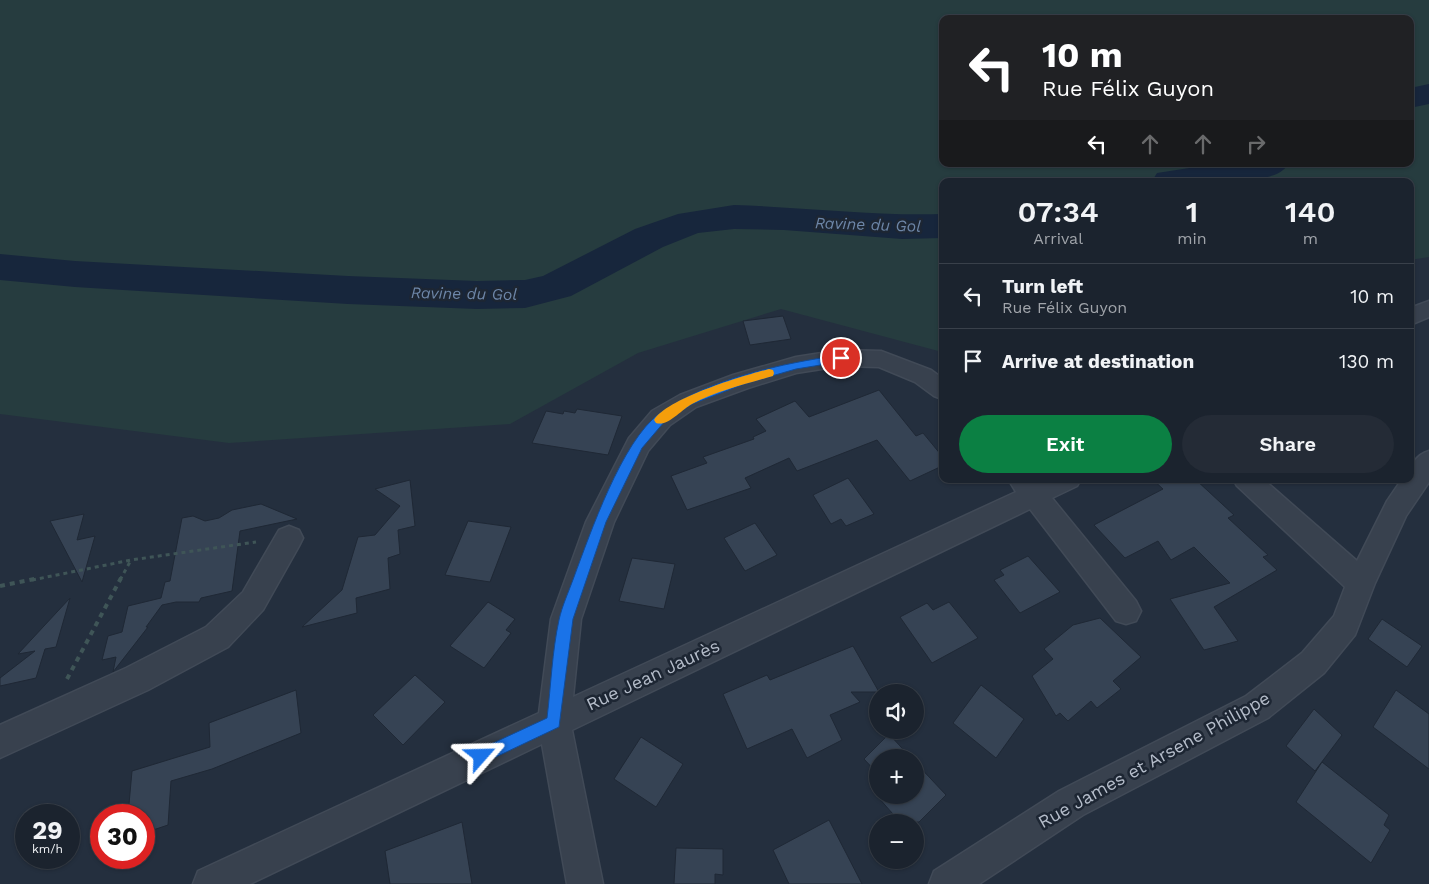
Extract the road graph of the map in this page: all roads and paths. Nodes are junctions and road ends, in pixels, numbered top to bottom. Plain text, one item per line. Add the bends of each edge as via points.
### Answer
1 (1429, 308) edge
2 (1414, 315) edge
3 (939, 388) edge
4 (1429, 461) edge
5 (1048, 483) edge
6 (1250, 483) edge
7 (1414, 483) edge
8 (1414, 483) edge
9 (1028, 487) edge
10 (289, 538) joint
11 (130, 560) junction
12 (1361, 582) junction
13 (0, 586) edge
14 (1126, 610) dead end
15 (44, 721) junction
16 (554, 722) junction
17 (0, 742) edge
18 (211, 884) edge
19 (584, 884) edge
20 (947, 884) edge

1 - 2 street
3 - 16 street via 923,376 882,359 841,358 796,365 740,381 688,401 661,418 638,445 600,522 566,619
4 - 8 street, Rue James et Arsene Philippe
5 - 9 street, Rue Jean Jaurès
6 - 12 street
7 - 12 street, Rue James et Arsene Philippe via 1396,509
9 - 14 street
9 - 16 street, Rue Jean Jaurès
10 - 11 path
10 - 15 street via 253,601 217,637 137,679
11 - 13 path
11 - 15 path
12 - 20 street, Rue James et Arsene Philippe via 1345,625 1314,663 1257,707 1071,803
15 - 17 street
16 - 18 street, Rue Jean Jaurès
16 - 19 street

